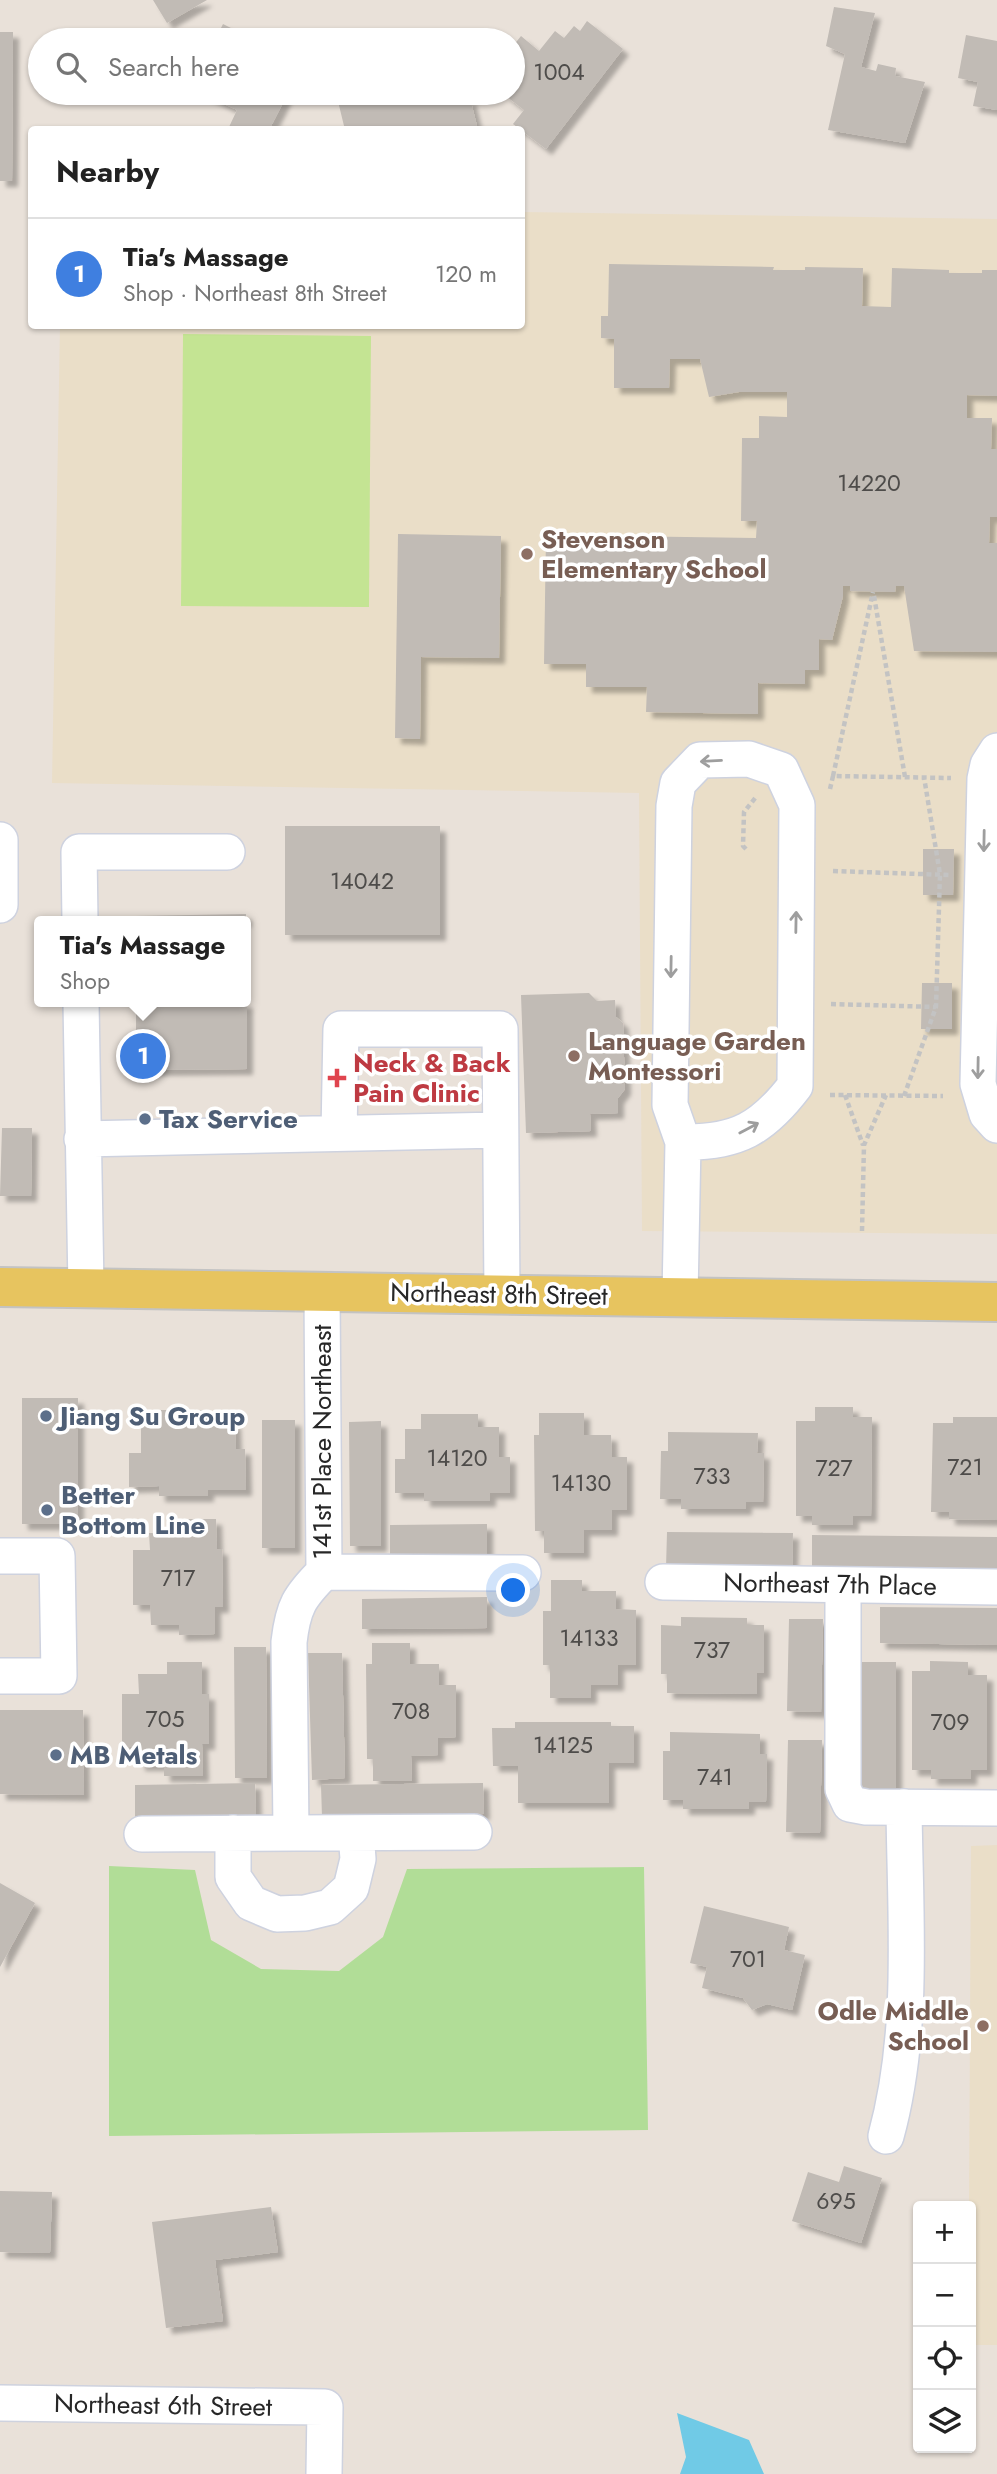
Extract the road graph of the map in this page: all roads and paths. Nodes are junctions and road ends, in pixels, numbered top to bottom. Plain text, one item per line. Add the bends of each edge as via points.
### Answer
1 (997, 751) edge
2 (833, 776) junction
3 (905, 777) junction
4 (924, 777) junction
5 (951, 778) dead end
6 (830, 789) dead end
7 (756, 796) dead end
8 (0, 840) edge
9 (746, 849) dead end
10 (227, 852) dead end
11 (833, 871) dead end
12 (940, 874) junction
13 (950, 875) dead end
14 (0, 905) edge
15 (80, 916) edge
16 (831, 1004) dead end
17 (81, 1007) edge
18 (936, 1007) junction
19 (948, 1008) dead end
20 (822, 1094) dead end
21 (845, 1094) junction
22 (886, 1095) junction
23 (904, 1096) junction
24 (947, 1096) dead end
25 (997, 1125) edge
26 (500, 1130) junction
27 (339, 1133) junction
28 (82, 1139) junction
29 (684, 1142) junction
30 (864, 1145) junction
31 (862, 1231) dead end
32 (0, 1287) edge
33 (86, 1288) junction
34 (322, 1292) junction
35 (502, 1294) junction
36 (680, 1297) junction
37 (997, 1302) edge
38 (0, 1556) edge
39 (324, 1572) junction
40 (523, 1573) dead end
41 (663, 1582) dead end
42 (844, 1585) junction
43 (997, 1587) edge
44 (0, 1676) edge
45 (904, 1808) junction
46 (997, 1808) edge
47 (474, 1832) dead end
48 (142, 1833) dead end
49 (233, 1833) junction
50 (291, 1833) junction
51 (356, 1833) junction
52 (886, 2136) dead end
53 (0, 2403) edge
54 (324, 2474) edge

1 -> 25 street via 985,779 978,1084 987,1114
2 - 3 path
2 - 3 path via 873,592
2 - 6 path
3 - 4 path
4 - 5 path
4 - 12 path
7 - 9 path via 744,812
8 - 14 street
10 - 15 street via 79,852
11 - 12 path
12 - 13 path
12 - 18 path
16 - 18 path
17 - 28 street
18 - 19 path
18 - 23 path
20 - 21 path
21 - 22 path
21 - 30 path
22 - 23 path
22 - 30 path
23 - 24 path
26 - 27 street
26 - 27 street via 500,1029 341,1029
26 - 35 street
27 - 28 street
28 - 33 street
29 -> 29 street via 714,1142 749,1130 778,1108 795,1086 797,805 781,770 748,759 700,760 678,783 673,820 670,1105
29 - 36 street
30 - 31 path
32 - 33 main road, Northeast 8th Street
33 - 34 main road, Northeast 8th Street
34 - 35 main road, Northeast 8th Street
34 - 39 street, 141st Place Northeast
35 - 36 main road, Northeast 8th Street
36 - 37 main road, Northeast 8th Street
38 - 44 street via 57,1556 60,1676
39 - 40 street
39 - 50 street, 141st Place Northeast via 303,1592 290,1629
41 - 42 street, Northeast 7th Place
42 - 43 street, Northeast 7th Place
42 - 45 street via 843,1789 850,1804
45 - 46 street
45 - 52 street via 904,2039 897,2096
47 - 51 street
48 - 49 street
49 - 50 street
49 - 51 street via 233,1877 251,1903 277,1914 330,1907 351,1888 358,1859
50 - 51 street
53 - 54 street, Northeast 6th Street via 326,2407

